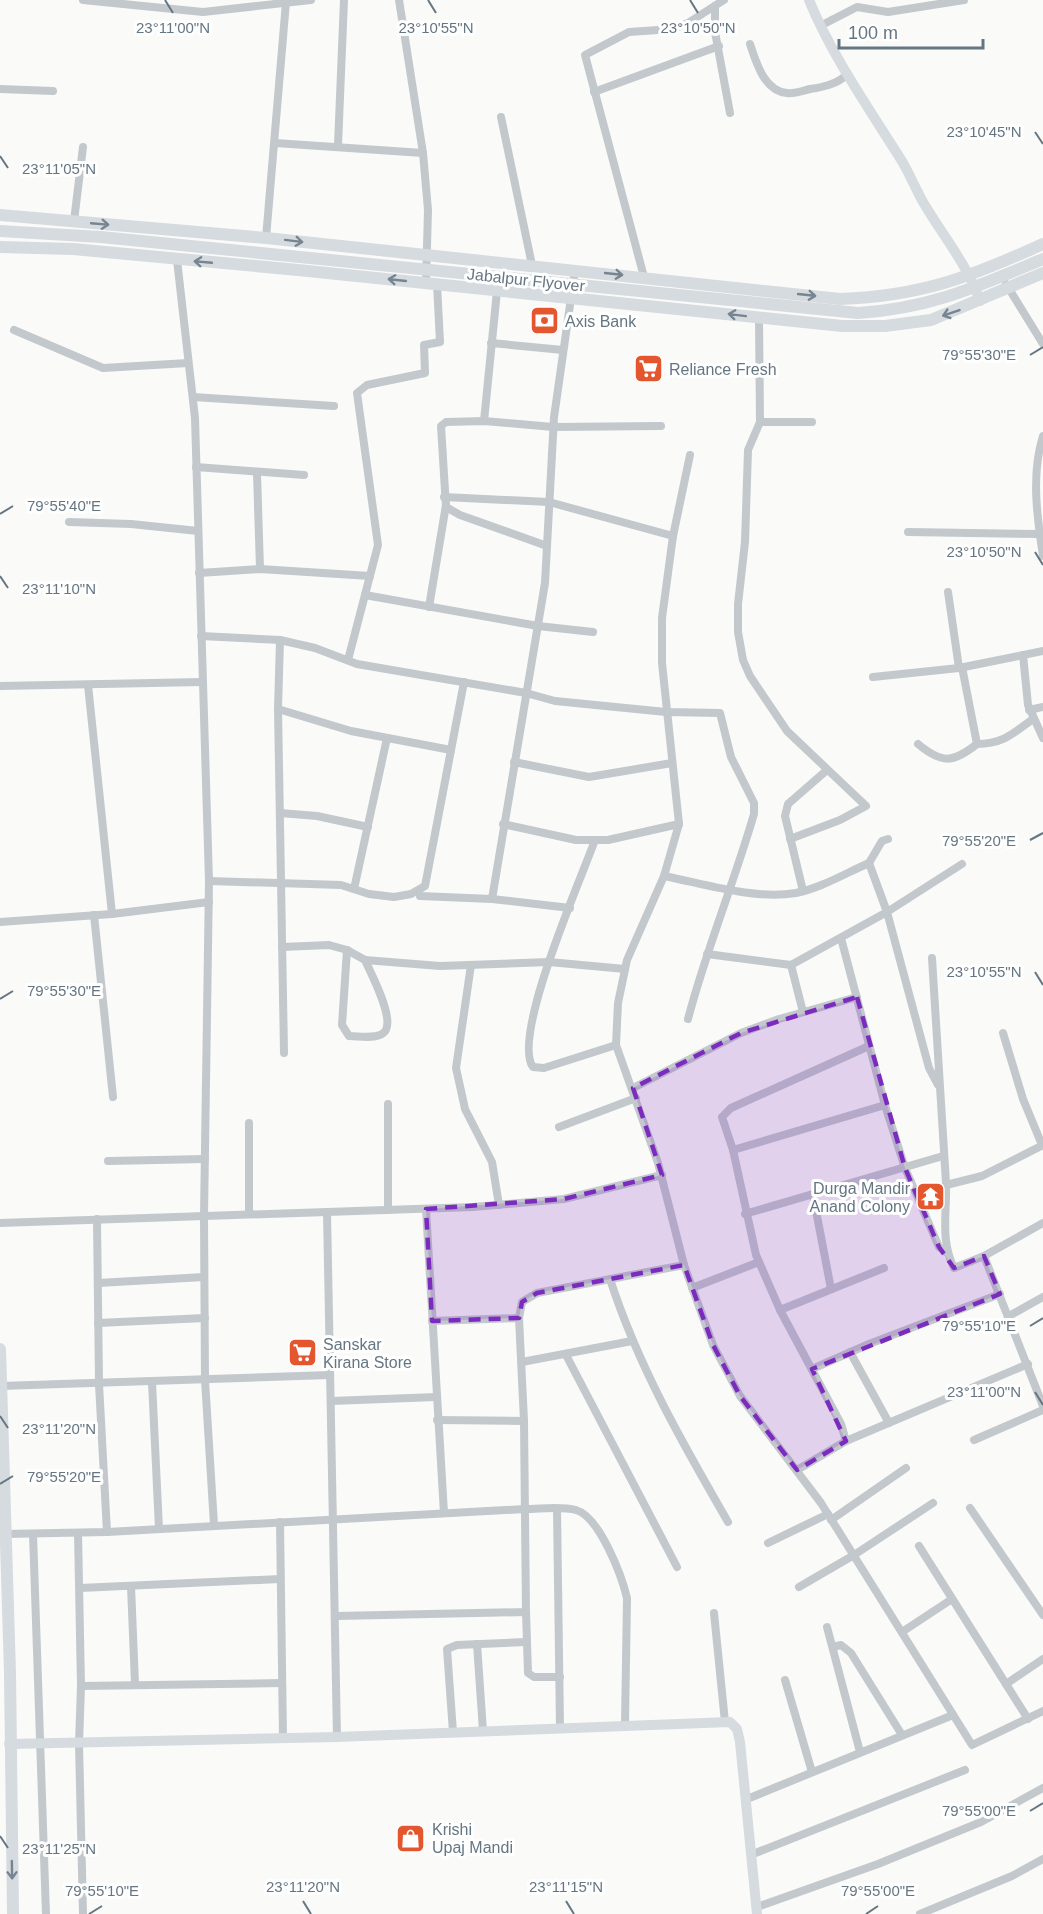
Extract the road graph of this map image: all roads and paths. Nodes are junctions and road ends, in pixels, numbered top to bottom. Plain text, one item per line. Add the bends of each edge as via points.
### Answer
1 (83, 0) edge
2 (311, 0) edge
3 (344, 0) edge
4 (399, 0) edge
5 (724, 0) edge
6 (809, 0) edge
7 (964, 0) edge
8 (286, 2) junction
9 (715, 6) junction
10 (820, 26) junction
11 (750, 44) dead end
12 (719, 46) junction
13 (848, 74) junction
14 (0, 89) edge
15 (53, 91) dead end
16 (594, 92) junction
17 (730, 113) dead end
18 (501, 117) dead end
19 (275, 143) junction
20 (338, 145) junction
21 (83, 147) dead end
22 (423, 153) junction
23 (0, 215) edge
24 (74, 221) junction
25 (0, 231) edge
26 (266, 238) junction
27 (1043, 244) edge
28 (0, 247) edge
29 (426, 257) junction
30 (1043, 259) edge
31 (177, 260) junction
32 (532, 265) junction
33 (996, 265) junction
34 (575, 270) junction
35 (1043, 273) edge
36 (972, 276) junction
37 (644, 278) junction
38 (432, 284) junction
39 (1008, 288) junction
40 (497, 291) junction
41 (569, 298) junction
42 (980, 301) junction
43 (759, 318) junction
44 (14, 330) dead end
45 (491, 343) junction
46 (1043, 344) edge
47 (563, 350) junction
48 (188, 363) junction
49 (192, 397) junction
50 (334, 406) dead end
51 (484, 421) junction
52 (760, 422) junction
53 (812, 422) dead end
54 (661, 426) dead end
55 (553, 428) junction
56 (1043, 436) edge
57 (690, 455) dead end
58 (196, 466) junction
59 (257, 473) junction
60 (304, 475) dead end
61 (445, 501) junction
62 (549, 502) junction
63 (69, 522) dead end
64 (198, 531) junction
65 (908, 532) dead end
66 (1040, 534) junction
67 (673, 536) junction
68 (547, 546) junction
69 (1043, 556) edge
70 (260, 569) junction
71 (199, 573) junction
72 (370, 576) junction
73 (948, 592) dead end
74 (365, 595) junction
75 (429, 607) junction
76 (538, 626) junction
77 (593, 632) dead end
78 (201, 636) junction
79 (280, 640) junction
80 (1043, 651) edge
81 (1023, 655) junction
82 (348, 660) junction
83 (961, 668) junction
84 (873, 677) dead end
85 (202, 682) junction
86 (464, 682) junction
87 (88, 685) junction
88 (0, 686) edge
89 (526, 693) junction
90 (1043, 706) edge
91 (278, 709) junction
92 (1029, 710) junction
93 (666, 712) junction
94 (1033, 719) junction
95 (387, 738) junction
96 (1043, 738) edge
97 (918, 744) dead end
98 (977, 744) junction
99 (451, 750) junction
100 (514, 762) junction
101 (672, 763) junction
102 (827, 770) junction
103 (280, 813) junction
104 (503, 824) junction
105 (679, 825) junction
106 (368, 827) junction
107 (888, 838) dead end
108 (790, 839) junction
109 (595, 840) junction
110 (869, 863) junction
111 (962, 864) dead end
112 (664, 876) junction
113 (209, 881) junction
114 (282, 882) junction
115 (354, 889) junction
116 (731, 889) junction
117 (803, 891) junction
118 (420, 896) dead end
119 (492, 899) junction
120 (209, 902) junction
121 (570, 908) junction
122 (887, 912) junction
123 (112, 914) junction
124 (94, 915) junction
125 (0, 922) edge
126 (841, 939) junction
127 (282, 947) junction
128 (346, 950) junction
129 (707, 954) junction
130 (932, 958) dead end
131 (365, 960) junction
132 (549, 962) junction
133 (471, 965) junction
134 (791, 965) junction
135 (625, 969) junction
136 (857, 997) junction
137 (803, 1012) junction
138 (688, 1019) dead end
139 (1003, 1033) dead end
140 (616, 1045) junction
141 (869, 1046) junction
142 (284, 1053) dead end
143 (938, 1085) junction
144 (633, 1088) junction
145 (113, 1097) dead end
146 (636, 1098) junction
147 (388, 1104) dead end
148 (885, 1105) junction
149 (249, 1123) dead end
150 (559, 1128) dead end
151 (1043, 1145) edge
152 (733, 1150) junction
153 (943, 1156) junction
154 (205, 1159) junction
155 (108, 1161) dead end
156 (905, 1168) junction
157 (662, 1175) junction
158 (946, 1185) junction
159 (813, 1195) junction
160 (499, 1205) junction
161 (426, 1209) junction
162 (388, 1210) junction
163 (327, 1212) junction
164 (249, 1214) junction
165 (745, 1214) junction
166 (204, 1216) junction
167 (97, 1219) junction
168 (0, 1223) edge
169 (1043, 1223) edge
170 (946, 1252) junction
171 (984, 1256) junction
172 (759, 1262) junction
173 (684, 1265) junction
174 (884, 1268) dead end
175 (204, 1277) junction
176 (610, 1279) junction
177 (98, 1283) junction
178 (692, 1288) junction
179 (831, 1289) junction
180 (1000, 1294) junction
181 (1043, 1297) edge
182 (780, 1310) junction
183 (1009, 1316) junction
184 (205, 1318) junction
185 (519, 1318) junction
186 (432, 1322) junction
187 (98, 1323) junction
188 (632, 1341) junction
189 (0, 1349) edge
190 (850, 1352) junction
191 (566, 1355) junction
192 (522, 1362) junction
193 (1028, 1364) junction
194 (812, 1369) junction
195 (330, 1375) junction
196 (206, 1380) junction
197 (152, 1382) junction
198 (99, 1384) junction
199 (2, 1386) junction
200 (436, 1397) junction
201 (330, 1401) junction
202 (1043, 1406) edge
203 (1043, 1410) edge
204 (437, 1420) junction
205 (524, 1421) junction
206 (889, 1423) junction
207 (974, 1440) dead end
208 (846, 1442) junction
209 (906, 1468) dead end
210 (797, 1470) junction
211 (933, 1503) dead end
212 (970, 1508) dead end
213 (525, 1509) junction
214 (557, 1509) junction
215 (444, 1513) junction
216 (830, 1517) junction
217 (335, 1519) junction
218 (280, 1522) junction
219 (728, 1522) dead end
220 (214, 1525) junction
221 (159, 1529) junction
222 (107, 1532) junction
223 (78, 1533) junction
224 (5, 1534) junction
225 (33, 1534) junction
226 (768, 1543) dead end
227 (919, 1546) dead end
228 (854, 1555) junction
229 (677, 1567) dead end
230 (280, 1579) junction
231 (131, 1586) junction
232 (799, 1587) dead end
233 (80, 1588) junction
234 (952, 1599) junction
235 (526, 1612) junction
236 (714, 1613) dead end
237 (1043, 1615) edge
238 (337, 1616) junction
239 (827, 1627) dead end
240 (902, 1632) junction
241 (526, 1642) junction
242 (477, 1644) junction
243 (833, 1647) junction
244 (1043, 1659) edge
245 (560, 1677) junction
246 (785, 1680) dead end
247 (282, 1683) junction
248 (135, 1684) junction
249 (1006, 1684) junction
250 (81, 1686) junction
251 (1043, 1711) edge
252 (953, 1715) junction
253 (1028, 1719) junction
254 (725, 1722) junction
255 (625, 1724) junction
256 (560, 1727) junction
257 (483, 1731) junction
258 (453, 1732) junction
259 (902, 1736) junction
260 (337, 1737) junction
261 (283, 1738) junction
262 (79, 1743) junction
263 (9, 1744) junction
264 (42, 1744) junction
265 (860, 1752) junction
266 (965, 1770) dead end
267 (812, 1772) junction
268 (1043, 1788) edge
269 (747, 1799) junction
270 (753, 1854) junction
271 (1043, 1859) edge
272 (757, 1910) edge
273 (13, 1914) edge
274 (46, 1914) edge
275 (83, 1914) edge
276 (920, 1914) edge

1 - 8 street via 203,12
2 - 8 street
3 - 20 street
4 - 22 street
5 - 9 street
6 - 10 street
7 - 10 street via 888,12 857,7
8 - 19 street
9 - 12 street via 713,20
9 - 16 street via 673,29 629,32 589,52 585,60
10 - 13 street
11 - 13 street via 755,63 775,90 787,93 821,87
12 - 16 street
12 - 17 street
13 - 36 street
14 - 15 street
16 - 37 street
18 - 32 street
19 - 20 street
19 - 26 street
20 - 22 street
21 - 24 street
22 - 29 street via 428,210
23 - 24 main road
24 -> 26 main road
25 - 30 main road, Jabalpur Flyover via 101,237 858,313 928,304
26 -> 29 main road
27 - 33 main road
28 - 31 main road via 73,249
29 - 32 main road
29 - 38 street
38 -> 31 main road
31 - 48 street
32 - 34 main road
33 - 36 main road
33 - 39 street
34 -> 37 main road
34 - 41 street
35 - 39 main road
37 -> 36 main road via 840,299 911,293
36 - 42 street
38 - 40 main road
38 - 72 street via 440,342 424,345 425,373 367,385 357,393 378,545
39 - 42 main road
39 - 46 street
40 - 41 main road
40 - 45 street
43 -> 41 main road
41 - 47 street
42 -> 43 main road via 931,320 885,326
43 - 52 street
44 - 48 street via 103,368
45 - 47 street
45 - 51 street
47 - 55 street
48 - 49 street
49 - 50 street
49 - 58 street
51 - 55 street
51 - 61 street via 447,422 441,426
52 - 53 street
52 - 102 street via 748,450 738,604 743,660 787,731
54 - 55 street
55 - 62 street
56 - 66 street via 1036,488
57 - 67 street
58 - 59 street
58 - 64 street
59 - 60 street
59 - 70 street
61 - 62 street
61 - 68 street via 460,515
61 - 75 street
62 - 67 street
62 - 68 street
63 - 64 street
64 - 71 street
65 - 66 street
66 - 69 street
67 - 93 street via 662,618
68 - 76 street
70 - 71 street
70 - 72 street
71 - 78 street
72 - 74 street
73 - 83 street
74 - 75 street
74 - 82 street
75 - 76 street
76 - 77 street
76 - 89 street
78 - 79 street
78 - 85 street
79 - 82 street
79 - 91 street
80 - 81 street
81 - 83 street
81 - 92 street
82 - 86 street
83 - 84 street
83 - 98 street
85 - 87 street
85 - 113 street
86 - 89 street
86 - 99 street
87 - 88 street
87 - 123 street
89 - 93 street via 555,701
89 - 100 street
90 - 92 street
91 - 95 street
91 - 103 street
92 - 94 street
93 - 101 street
93 - 116 street via 720,713 731,757 754,803
94 - 96 street
94 - 98 street via 994,744
95 - 99 street
95 - 106 street
97 - 98 street via 934,757 947,760
99 - 115 street via 424,886 411,894 394,897
100 - 101 street via 589,777
100 - 104 street
101 - 105 street
102 - 108 street via 789,804 785,816
102 - 108 street via 866,806
103 - 106 street
103 - 114 street
104 - 109 street via 576,840
104 - 119 street
105 - 109 street
105 - 112 street
106 - 115 street
107 - 110 street
108 - 117 street
109 - 121 street
110 - 117 street
110 - 122 street
111 - 122 street
112 - 116 street
112 - 135 street
113 - 114 street
113 - 120 street
114 - 115 street
114 - 127 street
116 - 117 street via 778,894
116 - 129 street
118 - 119 street
119 - 121 street
120 - 123 street
120 - 154 street
121 - 132 street
122 - 126 street
122 - 143 street via 929,1068
123 - 124 street
124 - 125 street
124 - 145 street
126 - 134 street
126 - 136 street
127 - 128 street via 329,945
127 - 142 street
128 - 131 street
128 - 131 street via 342,1026 349,1036 375,1036 384,1034 388,1028 389,1019
129 - 134 street
129 - 138 street
130 - 143 street
131 - 133 street
132 - 133 street
132 - 135 street
132 - 140 street via 529,1027 533,1067 544,1068
133 - 160 street via 456,1068 465,1109 492,1161
134 - 137 street
135 - 140 street
136 - 137 street
136 - 141 street
137 - 144 street via 741,1033
139 - 151 street via 1023,1100
140 - 144 street
141 - 148 street
141 - 152 street via 724,1113 723,1124
143 - 153 street
144 - 146 street
146 - 150 street
146 - 157 street
147 - 162 street
148 - 152 street
148 - 156 street
149 - 164 street
151 - 158 street via 982,1176
152 - 165 street
153 - 156 street
153 - 158 street
154 - 155 street
154 - 166 street
156 - 159 street
156 - 170 street via 939,1247
157 - 160 street via 564,1199
157 - 173 street
158 - 170 street
159 - 165 street
159 - 179 street
160 - 161 street
161 - 162 street
161 - 186 street
162 - 163 street
163 - 164 street
163 - 195 street
164 - 166 street
165 - 172 street
166 - 167 street
166 - 175 street
167 - 168 street
167 - 177 street
169 - 171 street
170 - 171 street via 954,1268
171 - 180 street
172 - 178 street
172 - 182 street
173 - 176 street
173 - 178 street
174 - 179 street
175 - 177 street
175 - 184 street
176 - 185 street via 537,1293 522,1302
176 - 188 street
177 - 187 street
178 - 210 street via 713,1345 740,1396
179 - 182 street
180 - 183 street
180 - 190 street
181 - 183 street
182 - 194 street
183 - 193 street
184 - 187 street
184 - 196 street
185 - 186 street
185 - 192 street
186 - 200 street
187 - 198 street
188 - 191 street
188 - 219 street via 646,1374
189 - 199 main road
190 - 194 street
190 - 206 street
191 - 192 street
191 - 229 street
192 - 205 street
193 - 202 street
193 - 206 street
194 - 208 street via 841,1424
195 - 196 street
195 - 201 street
196 - 197 street
196 - 220 street
197 - 198 street
197 - 221 street
198 - 199 street
198 - 222 street
199 - 224 main road
200 - 201 street
200 - 204 street
201 - 217 street
203 - 207 street
204 - 205 street
204 - 215 street
205 - 213 street
206 - 208 street
208 - 210 street
209 - 216 street
210 - 216 street
211 - 228 street
212 - 237 street
213 - 214 street
213 - 215 street
213 - 235 street
214 - 245 street
214 - 255 street via 578,1510 591,1522 623,1579 627,1598
215 - 217 street
216 - 226 street
216 - 228 street
217 - 218 street
217 - 238 street
218 - 220 street
218 - 230 street
220 - 221 street
221 - 222 street
222 - 223 street
223 - 225 street
223 - 233 street
224 - 225 street
224 - 263 main road
225 - 264 street
227 - 234 street
228 - 232 street
228 - 240 street
230 - 231 street
230 - 247 street
231 - 233 street
231 - 248 street
233 - 250 street
234 - 240 street
234 - 249 street
235 - 238 street
235 - 241 street
236 - 254 street
238 - 260 street
239 - 243 street
240 - 252 street
241 - 242 street
241 - 245 street via 528,1673 534,1677
242 - 257 street
242 - 258 street via 451,1645 447,1649
243 - 259 street via 841,1645 851,1653
243 - 265 street
244 - 249 street
245 - 256 street
246 - 267 street
247 - 248 street
247 - 261 street
248 - 250 street
249 - 253 street
250 - 262 street
251 - 253 street
252 - 253 street via 972,1744
252 - 259 street
254 - 255 street
254 - 269 street via 737,1730
255 - 256 street
256 - 257 street
257 - 258 street
258 - 260 street
259 - 265 street
260 - 261 street
261 - 262 street
262 - 264 street
262 - 275 street
263 - 264 street
263 -> 273 main road
264 - 274 street
265 - 267 street
266 - 270 street
267 - 269 street
268 - 272 street via 981,1822
269 - 270 street
270 - 272 street
271 - 276 street

